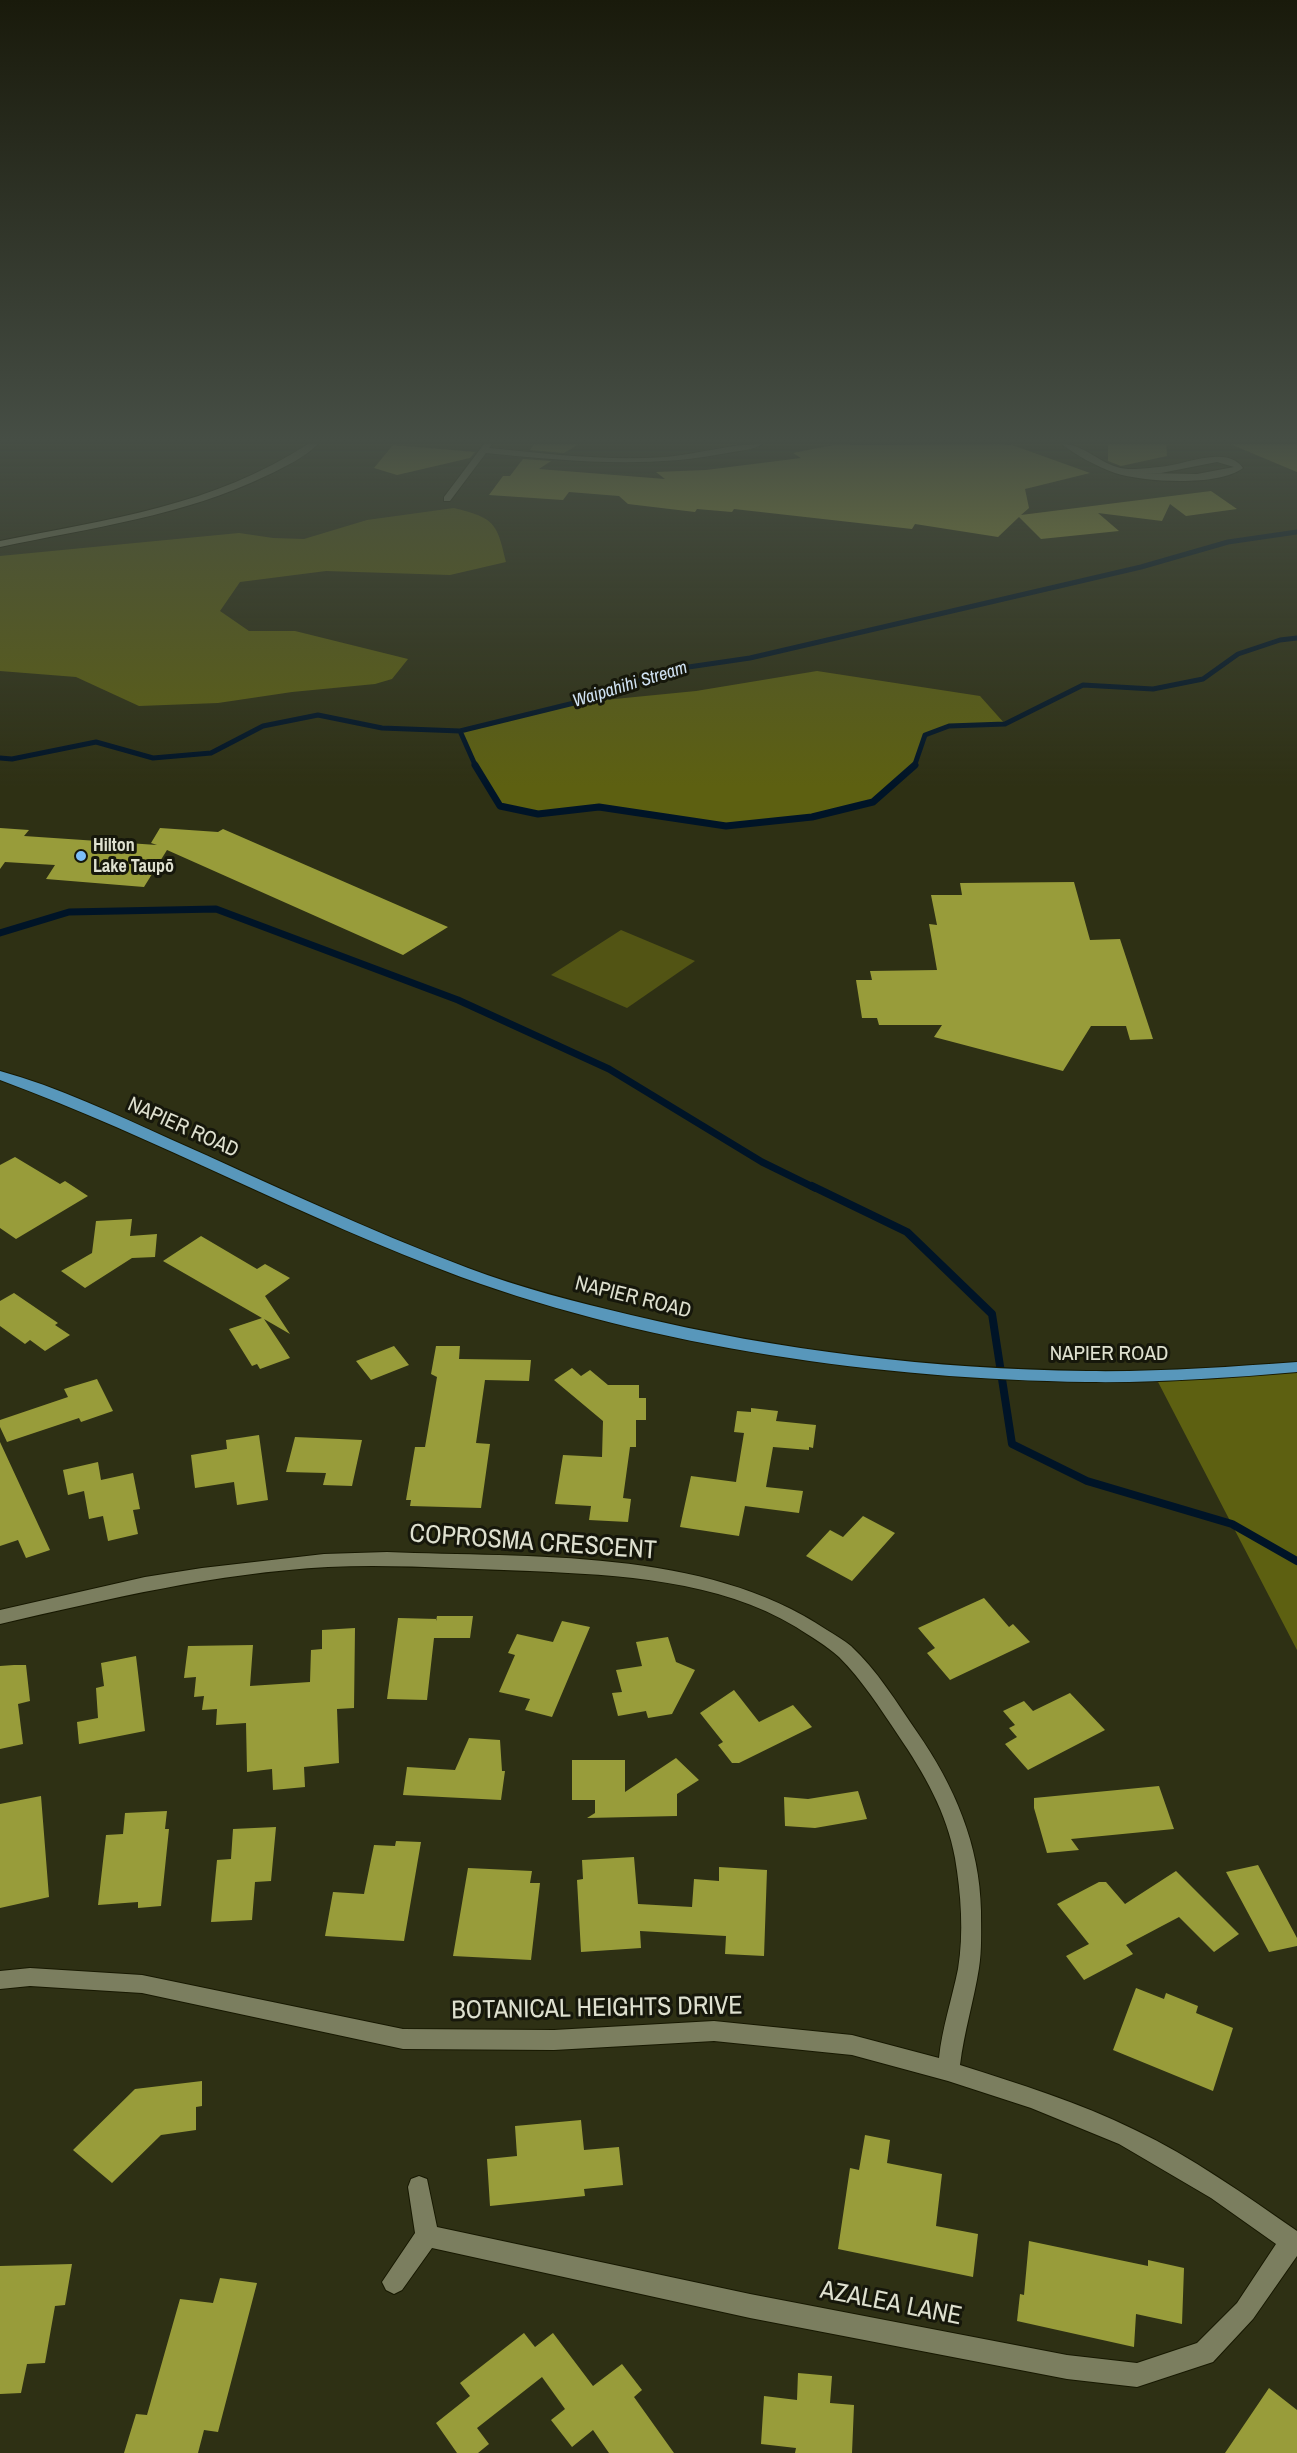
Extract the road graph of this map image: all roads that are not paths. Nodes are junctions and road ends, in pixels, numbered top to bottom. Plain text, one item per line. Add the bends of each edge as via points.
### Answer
1 (0, 1075) edge
2 (1297, 1367) edge
3 (0, 1617) edge
4 (0, 1980) edge
5 (948, 2071) junction
6 (419, 2187) dead end
7 (426, 2236) junction
8 (1294, 2243) edge
9 (394, 2282) dead end

1 - 2 main road, NAPIER ROAD via 79,1105 335,1220 479,1278 644,1325 809,1358 924,1371 1166,1376
3 - 5 street, COPROSMA CRESCENT via 202,1575 324,1561 387,1559 566,1566 653,1574 739,1593 800,1621 844,1651 883,1697 928,1763 951,1809 965,1857 971,1909 969,1966
4 - 5 street, BOTANICAL HEIGHTS DRIVE via 30,1977 142,1984 403,2039 554,2040 714,2031 852,2045
5 - 8 street, BOTANICAL HEIGHTS DRIVE via 1034,2098 1127,2138 1219,2190
6 - 7 street
7 - 8 street, AZALEA LANE via 773,2310 1067,2367 1137,2375 1204,2353 1245,2311
7 - 9 street

